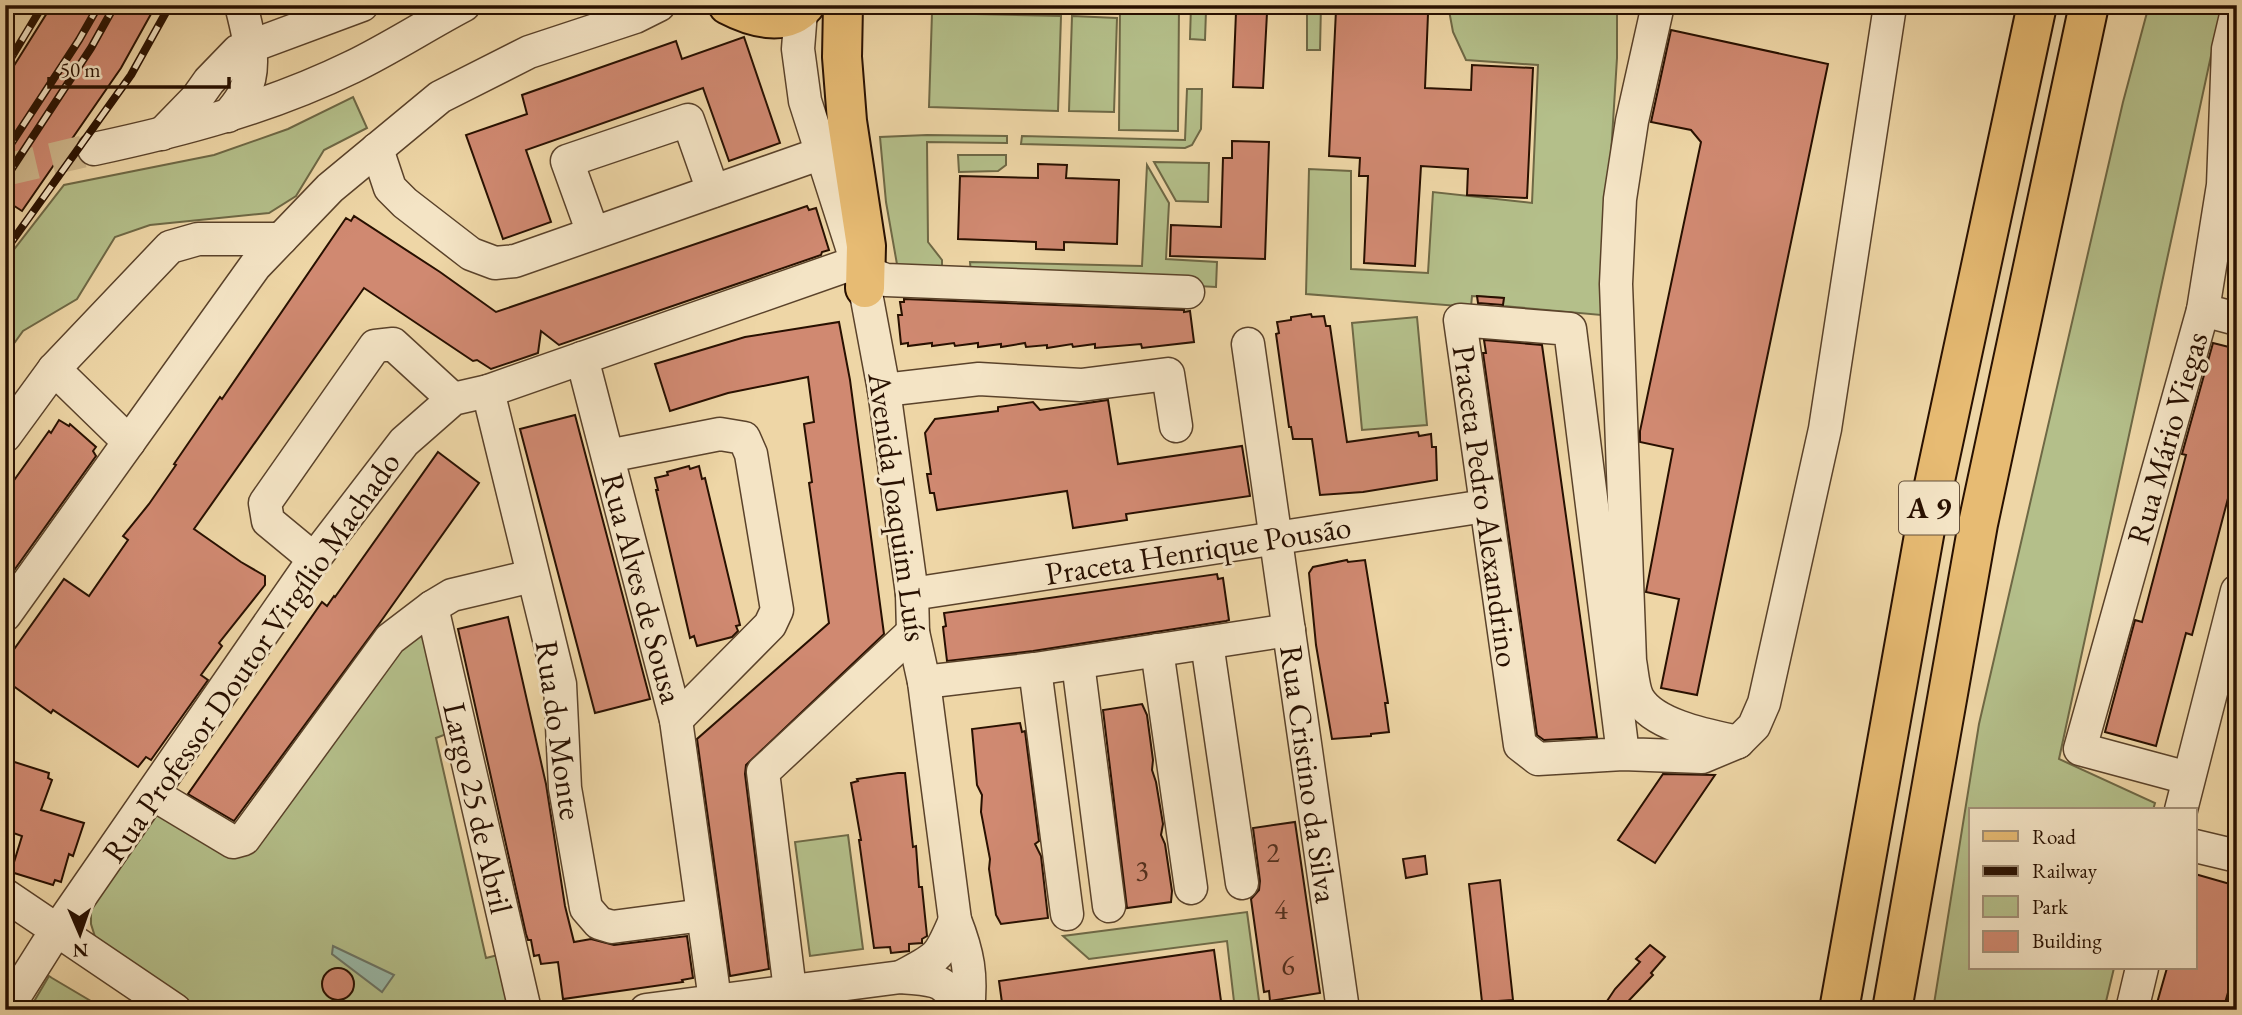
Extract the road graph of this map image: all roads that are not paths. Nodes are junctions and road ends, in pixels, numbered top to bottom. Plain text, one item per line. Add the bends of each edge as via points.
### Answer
1 (235, 5) edge
2 (241, 5) edge
3 (253, 5) edge
4 (362, 5) edge
5 (607, 5) edge
6 (659, 5) edge
7 (729, 5) edge
8 (843, 5) edge
9 (1658, 5) edge
10 (1890, 5) edge
11 (2036, 7) edge
12 (456, 8) edge
13 (803, 8) edge
14 (2237, 11) edge
15 (2087, 15) edge
16 (298, 28) junction
17 (250, 45) junction
18 (2233, 50) edge
19 (529, 52) junction
20 (209, 81) junction
21 (228, 116) junction
22 (161, 135) junction
23 (94, 149) tunnel mouth
24 (377, 149) junction
25 (822, 153) junction
26 (713, 191) junction
27 (593, 233) junction
28 (281, 239) junction
29 (862, 274) junction
30 (1188, 292) dead end
31 (2203, 310) junction
32 (2237, 319) edge
33 (1248, 344) dead end
34 (582, 358) junction
35 (54, 369) junction
36 (884, 390) junction
37 (488, 391) junction
38 (453, 400) junction
39 (1176, 426) dead end
40 (5, 436) edge
41 (129, 442) junction
42 (608, 456) junction
43 (1485, 506) junction
44 (1276, 538) junction
45 (314, 559) junction
46 (533, 576) junction
47 (2237, 591) edge
48 (912, 594) junction
49 (432, 607) junction
50 (5, 615) edge
51 (1289, 630) junction
52 (913, 632) junction
53 (1207, 642) junction
54 (1157, 650) junction
55 (1078, 663) junction
56 (1035, 669) junction
57 (924, 682) junction
58 (676, 720) junction
59 (1738, 742) junction
60 (1623, 754) junction
61 (2188, 778) junction
62 (153, 794) junction
63 (1230, 799) junction
64 (1179, 805) junction
65 (2181, 808) edge
66 (2196, 846) edge
67 (2237, 856) edge
68 (1242, 883) dead end
69 (1191, 888) dead end
70 (5, 895) edge
71 (1109, 906) dead end
72 (1067, 914) dead end
73 (703, 915) junction
74 (955, 920) junction
75 (58, 930) junction
76 (2142, 970) edge
77 (14, 975) edge
78 (901, 977) junction
79 (790, 990) junction
80 (731, 1002) edge
81 (172, 1008) edge
82 (653, 1009) edge
83 (6, 1010) edge
84 (525, 1010) edge
85 (963, 1010) edge
86 (968, 1010) edge
87 (1343, 1010) edge
88 (1839, 1010) edge
89 (1892, 1010) edge
90 (2132, 1010) edge

1 - 20 street
2 - 17 street
3 - 16 street via 270,19
4 - 16 street
5 - 19 street
6 - 19 street
7 - 13 main road via 757,18 779,19
8 - 29 main road via 847,121 866,246
9 - 59 street via 1620,199 1616,284 1630,660 1639,699 1662,720
10 - 59 street via 1825,429 1764,703 1754,726
11 - 88 main road, A 9 via 1928,513
12 - 21 street via 351,68
13 - 25 street, Avenida Joaquim Luís via 798,33 801,75
14 - 18 street, Rua Mário Viegas
15 - 89 main road, A 9 via 1978,524
16 - 17 street
17 - 20 street
17 - 21 street via 248,83
18 - 31 street, Rua Mário Viegas via 2222,186
19 - 24 street via 440,97
20 - 22 street
21 - 22 street
22 - 23 street
24 - 27 street via 390,188 471,254 495,263 515,261
24 - 28 street via 330,188
25 - 26 street
25 - 29 street, Avenida Joaquim Luís
26 - 27 street
26 - 27 street via 688,120 567,160
28 - 35 street via 198,239 170,247
28 - 41 street via 255,266
29 - 30 street via 886,280
29 - 34 street, Rua Professor Doutor Virgílio Machado
29 - 36 street, Avenida Joaquim Luís
31 - 32 street
31 - 61 street, Rua Mário Viegas via 2080,750
33 - 44 street, Rua Cristino da Silva
34 - 37 street, Rua Professor Doutor Virgílio Machado
34 - 42 street, Rua Alves de Sousa
35 - 40 street
35 - 41 street
36 - 39 street via 979,379 1081,385 1168,374
36 - 48 street, Avenida Joaquim Luís
37 - 38 street, Rua Professor Doutor Virgílio Machado
37 - 46 street, Rua do Monte
38 - 45 street, Rua Professor Doutor Virgílio Machado via 404,442
38 - 45 street via 393,344 375,346 265,503 268,521
41 - 50 street
42 - 58 street, Rua Alves de Sousa
42 - 58 street, Rua Alves de Sousa via 720,434 744,439 751,454 777,610 770,625
43 - 44 street, Praceta Henrique Pousão
43 - 60 street, Praceta Pedro Alexandrino via 1520,746 1538,759
43 - 60 street, Praceta Pedro Alexandrino via 1460,320 1570,328
44 - 48 street, Praceta Henrique Pousão
44 - 51 street, Rua Cristino da Silva
45 - 62 street, Rua Professor Doutor Virgílio Machado
46 - 49 street via 452,594
46 - 73 street, Rua do Monte via 560,684 565,788 586,908 599,923 612,927
47 - 61 street
48 - 52 street, Avenida Joaquim Luís
49 - 62 street via 390,639 244,839 233,842
49 - 84 street, Largo 25 de Abril
51 - 53 street
51 - 87 street, Rua Cristino da Silva
52 - 57 street, Avenida Joaquim Luís
52 - 79 street via 763,772
53 - 54 street
53 - 63 street
54 - 55 street
54 - 64 street
55 - 56 street
55 - 71 street
56 - 57 street
56 - 72 street
57 - 74 street, Avenida Joaquim Luís
58 - 73 street, Rua Alves de Sousa
59 - 60 street via 1702,757
61 - 65 street
62 - 75 street, Rua Professor Doutor Virgílio Machado
63 - 64 street
63 - 68 street
64 - 69 street
66 - 67 street
70 - 75 street
73 - 80 street, Rua Alves de Sousa
74 - 78 street via 935,959
74 - 86 street, Avenida Joaquim Luís via 966,948 971,982
75 - 77 street, Rua Professor Doutor Virgílio Machado
75 - 81 street
76 - 90 street
77 - 83 street, Rua Professor Doutor Virgílio Machado
78 - 79 street
78 - 85 street via 939,981
79 - 80 street
80 - 82 street

